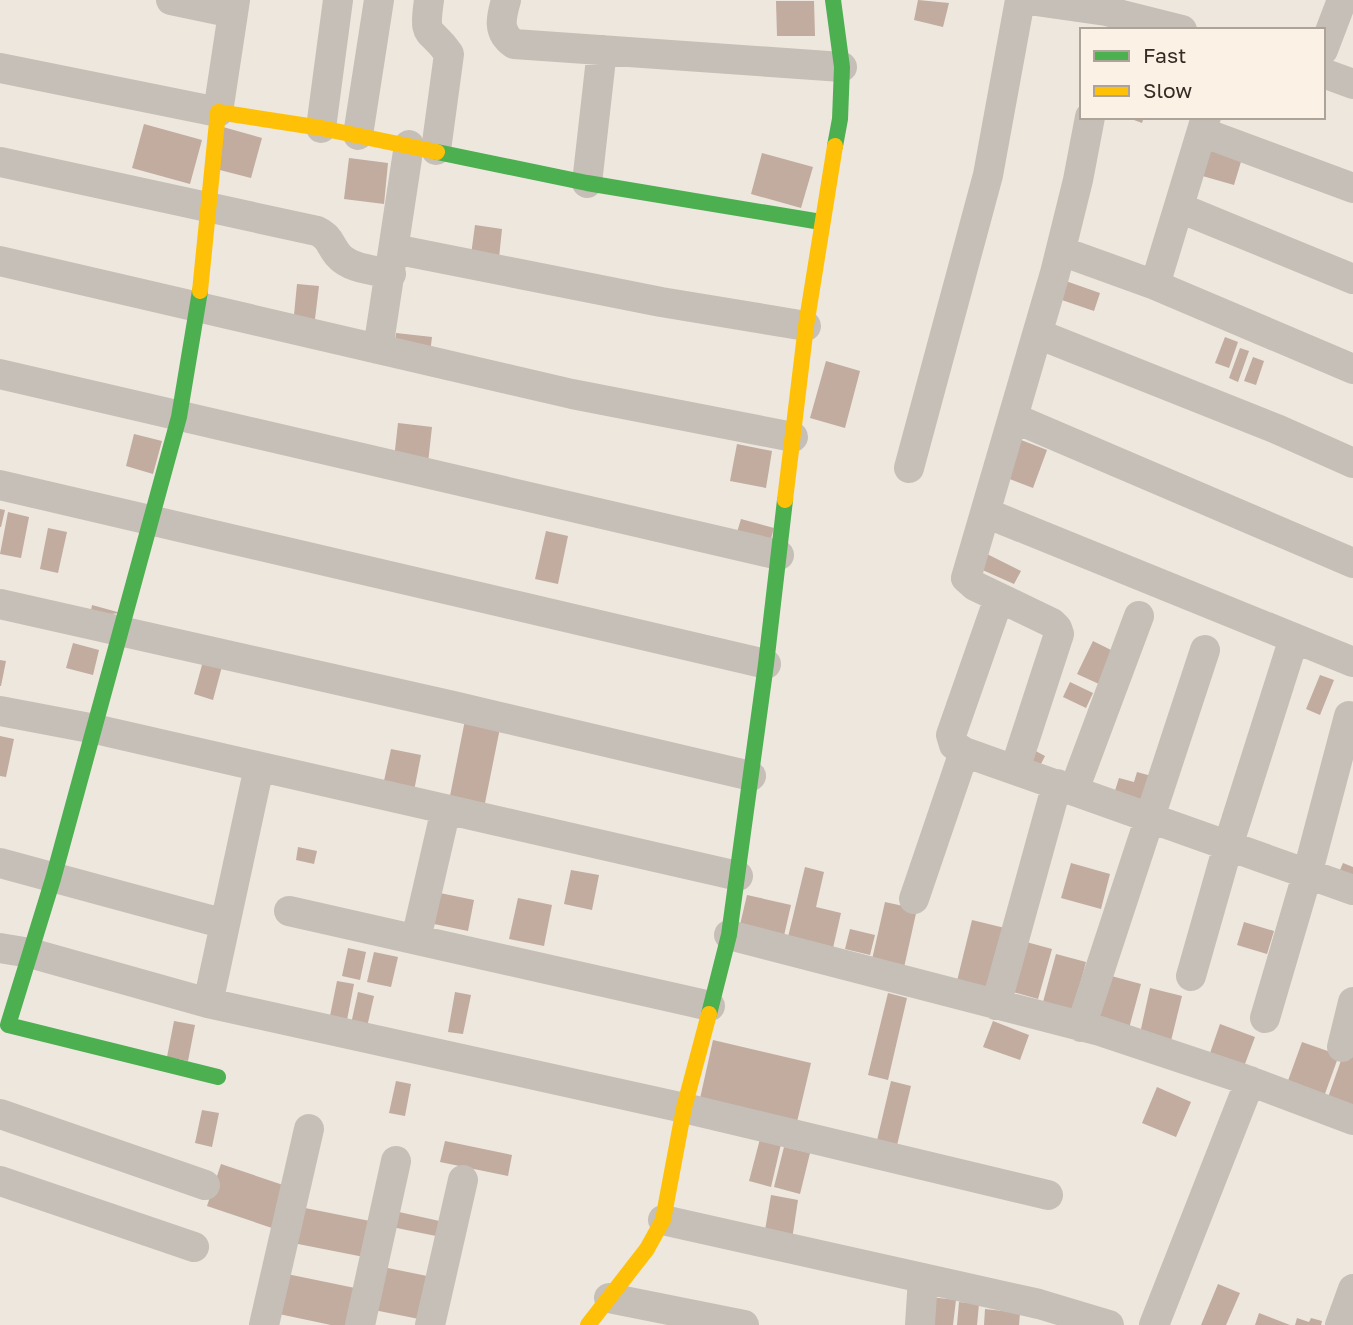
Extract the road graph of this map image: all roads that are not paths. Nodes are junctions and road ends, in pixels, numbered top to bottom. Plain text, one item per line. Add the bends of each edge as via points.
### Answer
1 (171, 0) edge
2 (338, 0) edge
3 (379, 0) edge
4 (429, 0) edge
5 (506, 0) edge
6 (833, 0) edge
7 (1020, 0) edge
8 (1029, 0) edge
9 (1342, 0) edge
10 (234, 6) edge
11 (1106, 14) edge
12 (1172, 28) edge
13 (1325, 45) edge
14 (602, 50) junction
15 (842, 67) junction
16 (0, 68) edge
17 (1325, 74) edge
18 (1353, 84) edge
19 (218, 112) junction
20 (1090, 119) edge
21 (1204, 125) edge
22 (321, 128) junction
23 (358, 135) junction
24 (423, 147) junction
25 (0, 162) edge
26 (587, 183) junction
27 (1353, 188) edge
28 (207, 207) junction
29 (1180, 208) junction
30 (821, 222) junction
31 (1061, 251) junction
32 (0, 261) edge
33 (393, 262) junction
34 (1353, 279) edge
35 (1155, 285) junction
36 (199, 306) junction
37 (806, 326) junction
38 (1038, 334) junction
39 (378, 349) junction
40 (1353, 369) edge
41 (0, 374) edge
42 (179, 416) junction
43 (1014, 418) junction
44 (793, 437) junction
45 (1353, 463) edge
46 (909, 468) dead end
47 (0, 485) edge
48 (986, 513) junction
49 (153, 520) junction
50 (779, 555) junction
51 (1353, 563) edge
52 (999, 598) junction
53 (0, 604) edge
54 (1139, 616) dead end
55 (122, 632) junction
56 (1294, 638) junction
57 (1205, 650) dead end
58 (1353, 662) edge
59 (766, 664) junction
60 (0, 711) edge
61 (1349, 716) dead end
62 (95, 729) junction
63 (964, 751) junction
64 (259, 766) junction
65 (1014, 769) junction
66 (751, 776) junction
67 (1066, 787) junction
68 (446, 809) junction
69 (1150, 818) junction
70 (1228, 846) junction
71 (0, 863) edge
72 (1307, 875) junction
73 (738, 876) junction
74 (54, 879) junction
75 (1353, 890) edge
76 (914, 900) dead end
77 (289, 911) dead end
78 (225, 924) junction
79 (729, 935) junction
80 (416, 939) junction
81 (0, 948) edge
82 (30, 953) junction
83 (1191, 976) dead end
84 (1353, 1002) edge
85 (208, 1003) junction
86 (996, 1004) junction
87 (710, 1006) junction
88 (1265, 1018) dead end
89 (1081, 1027) junction
90 (1342, 1047) dead end
91 (218, 1077) dead end
92 (1250, 1081) junction
93 (684, 1108) junction
94 (0, 1114) edge
95 (1353, 1121) edge
96 (309, 1129) dead end
97 (396, 1161) dead end
98 (463, 1180) dead end
99 (0, 1181) edge
100 (205, 1185) dead end
101 (1048, 1195) dead end
102 (663, 1220) junction
103 (194, 1247) dead end
104 (923, 1278) junction
105 (1353, 1289) edge
106 (609, 1298) junction
107 (1037, 1315) edge
108 (264, 1325) edge
109 (360, 1325) edge
110 (430, 1325) edge
111 (588, 1325) edge
112 (744, 1325) edge
113 (920, 1325) edge
114 (1109, 1325) edge
115 (1154, 1325) edge
116 (1340, 1325) edge

1 - 10 street
2 - 22 street
3 - 23 street
4 - 24 street via 428,32 449,54
5 - 14 street via 502,29 514,44
6 - 15 street
7 - 46 street via 988,174
8 - 11 street
9 - 13 street
10 - 19 street
11 - 12 street
14 - 15 street
14 - 26 street
15 - 30 street via 840,119
16 - 19 street
17 - 18 street
19 - 22 street
19 - 28 street
20 - 31 street
21 - 27 street
21 - 29 street
22 - 23 street
23 - 24 street
24 - 26 street
24 - 33 street
25 - 28 street
26 - 30 street
28 - 33 street via 317,231 327,236 346,262
28 - 36 street
29 - 34 street
29 - 35 street
30 - 37 street
31 - 35 street
31 - 38 street
32 - 36 street
33 - 37 street
33 - 39 street
35 - 40 street
36 - 39 street
36 - 42 street
37 - 44 street
38 - 43 street
38 - 45 street
39 - 44 street via 572,394
41 - 42 street
42 - 49 street
42 - 50 street
43 - 48 street
43 - 51 street
44 - 50 street
47 - 49 street
48 - 52 street via 967,578
48 - 56 street
49 - 55 street
49 - 59 street
50 - 59 street
52 - 63 street via 951,735 954,745
52 - 65 street via 1052,623 1059,634
53 - 55 street
54 - 67 street
55 - 62 street
55 - 66 street
56 - 58 street
56 - 70 street
57 - 69 street
59 - 66 street
60 - 62 street
61 - 72 street
62 - 64 street
62 - 74 street
63 - 65 street
63 - 76 street
64 - 68 street
64 - 78 street
65 - 67 street
66 - 73 street
67 - 69 street
67 - 86 street
68 - 73 street
68 - 80 street
69 - 70 street
69 - 89 street
70 - 72 street
70 - 83 street
71 - 74 street
72 - 75 street
72 - 88 street
73 - 79 street
74 - 78 street
74 - 82 street
77 - 80 street
78 - 85 street
79 - 86 street
79 - 87 street
80 - 87 street
81 - 82 street
82 - 85 street
82 - 91 street via 8,1025
84 - 90 street
85 - 93 street
86 - 89 street
87 - 93 street
89 - 92 street
92 - 95 street
92 - 115 street
93 - 101 street
93 - 102 street
94 - 100 street
96 - 108 street
97 - 109 street
98 - 110 street
99 - 103 street
102 - 104 street
102 - 106 street via 647,1250
104 - 107 street
104 - 113 street
105 - 116 street
106 - 111 street
106 - 112 street
107 - 114 street

